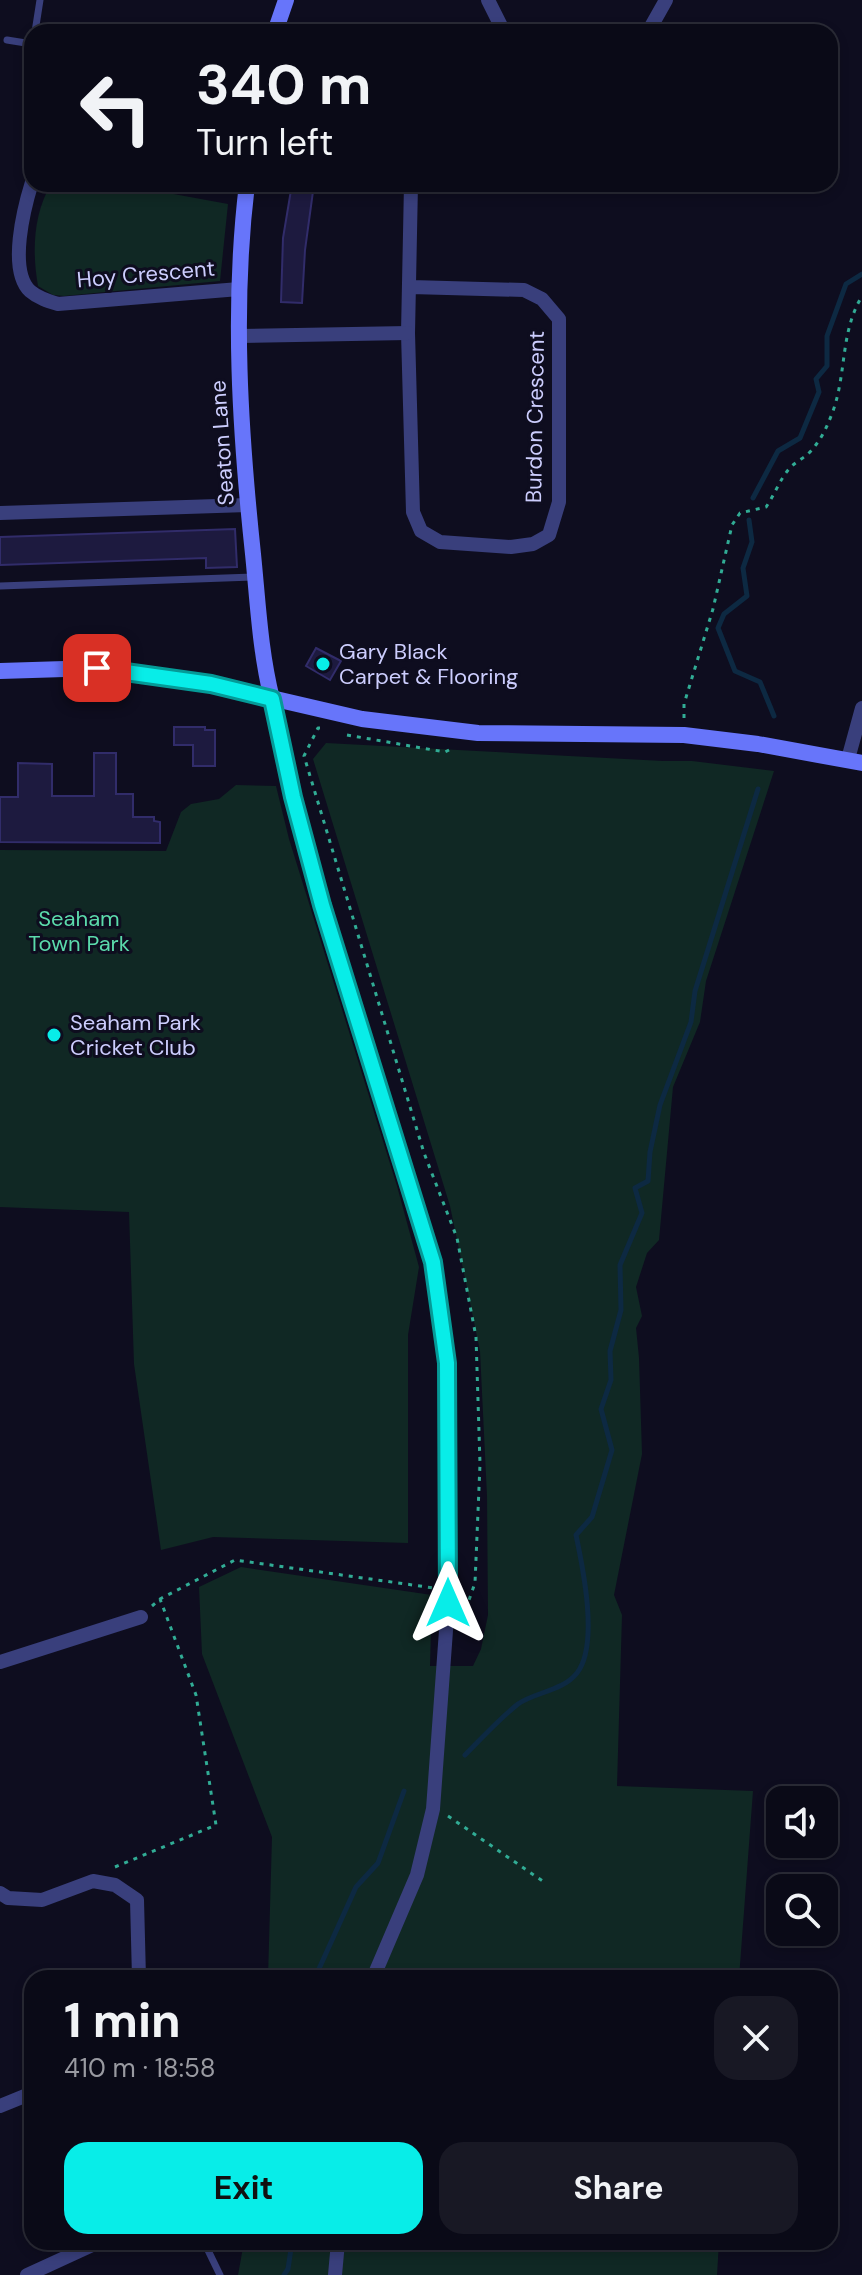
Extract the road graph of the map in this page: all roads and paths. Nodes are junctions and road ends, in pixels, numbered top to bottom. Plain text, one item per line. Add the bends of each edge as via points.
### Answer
1 (40, 0) edge
2 (286, 0) edge
3 (488, 0) edge
4 (666, 0) edge
5 (36, 24) edge
6 (278, 24) edge
7 (500, 24) edge
8 (652, 24) edge
9 (7, 40) dead end
10 (24, 43) edge
11 (29, 192) edge
12 (247, 192) edge
13 (411, 192) edge
14 (411, 287) junction
15 (239, 289) junction
16 (862, 296) edge
17 (408, 333) junction
18 (238, 336) junction
19 (248, 505) junction
20 (0, 513) edge
21 (255, 577) junction
22 (0, 586) edge
23 (0, 671) edge
24 (272, 699) junction
25 (862, 708) edge
26 (684, 735) junction
27 (855, 761) edge
28 (160, 1599) junction
29 (448, 1603) junction
30 (141, 1617) joint
31 (0, 1662) edge
32 (433, 1809) junction
33 (544, 1882) dead end
34 (102, 1883) junction
35 (0, 1893) edge
36 (139, 1970) edge
37 (376, 1970) edge
38 (24, 2096) edge
39 (0, 2106) edge
40 (82, 2250) edge
41 (208, 2250) edge
42 (337, 2250) edge
43 (27, 2275) edge
44 (220, 2275) edge
45 (335, 2275) edge

1 - 5 lane
2 - 6 main road
3 - 7 street
4 - 8 street
9 - 10 lane
11 - 15 street, Hoy Crescent via 20,272 27,289 40,298 58,304
12 - 15 main road, Seaton Lane
13 - 14 street, Burdon Crescent
14 - 17 street, Burdon Crescent
14 - 17 street, Burdon Crescent via 524,290 542,299 559,319 559,502 549,535 511,547 440,542 421,531 413,512
15 - 18 main road, Seaton Lane
16 - 26 path via 851,315 843,376 824,434 787,471 766,507 740,513 732,525 684,704
17 - 18 street
18 - 19 main road, Seaton Lane
19 - 20 street
19 - 21 main road, Seaton Lane
21 - 22 lane
21 - 24 main road, Seaton Lane via 263,664
23 - 24 main road via 97,668 211,684
24 - 26 main road via 362,719 478,733
24 - 29 street via 322,905 433,1262 447,1363
25 - 27 street
26 - 27 main road
28 - 29 path via 235,1560 437,1589 440,1601
28 - 30 path
28 - 34 path via 196,1695 216,1825 105,1871
29 - 32 street
30 - 31 street
32 - 33 path via 458,1820
32 - 37 street via 417,1875
34 - 35 street via 93,1881 42,1900
34 - 36 street via 137,1900
38 - 39 street
40 - 43 street
41 - 44 lane
42 - 45 street

